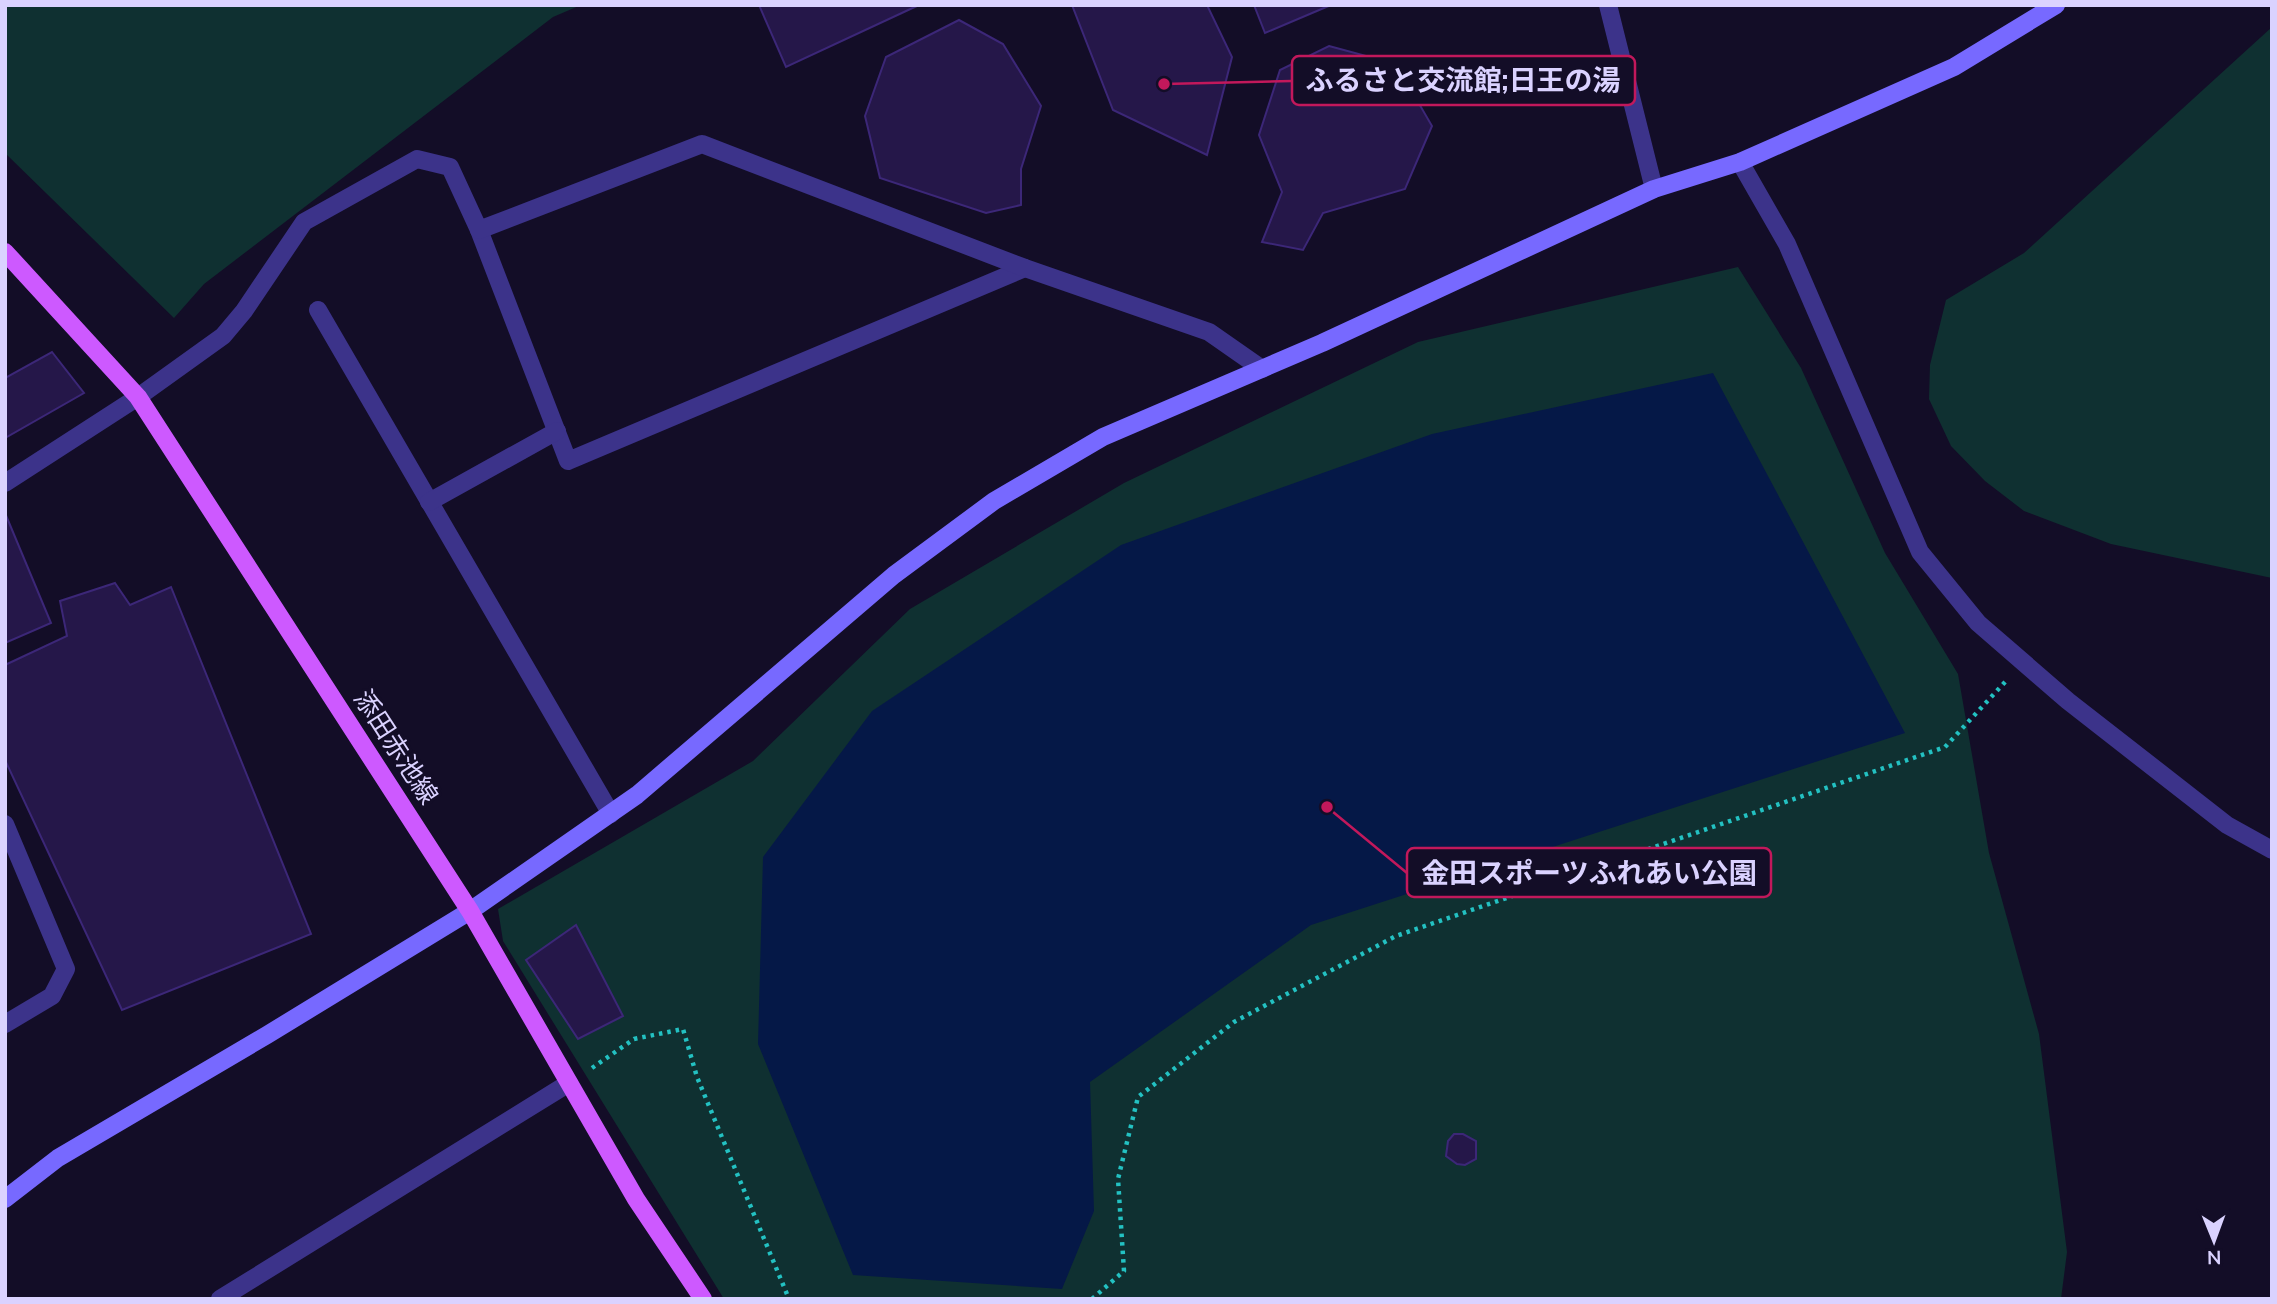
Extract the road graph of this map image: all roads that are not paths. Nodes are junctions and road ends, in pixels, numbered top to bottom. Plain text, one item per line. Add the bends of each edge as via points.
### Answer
1 (1608, 5) edge
2 (2056, 5) edge
3 (1740, 162) junction
4 (1654, 189) junction
5 (479, 230) junction
6 (5, 252) edge
7 (1025, 268) junction
8 (317, 310) dead end
9 (1262, 369) junction
10 (138, 397) junction
11 (556, 431) junction
12 (5, 483) edge
13 (429, 502) junction
14 (611, 814) junction
15 (5, 824) edge
16 (2272, 850) edge
17 (470, 911) junction
18 (5, 1024) edge
19 (569, 1083) junction
20 (5, 1199) edge
21 (220, 1299) edge
22 (703, 1299) edge

1 - 4 street
2 - 3 street via 1954,67
3 - 4 street
3 - 16 street via 1787,244 1920,552 1978,623 2023,663 2227,825
4 - 9 street
5 - 7 street via 702,144
5 - 10 street via 450,167 417,159 304,222 223,336
5 - 11 street
6 - 10 main road, 添田赤池線
7 - 9 street via 1209,332
7 - 11 street via 568,461
8 - 13 street
9 - 14 street via 1102,438 994,501 894,575
10 - 12 street
10 - 17 main road, 添田赤池線
11 - 13 street
13 - 14 street
14 - 17 street
15 - 18 street via 66,969 52,996
17 - 19 main road, 添田赤池線
17 - 20 street via 58,1158
19 - 21 street
19 - 22 main road, 添田赤池線 via 636,1199

